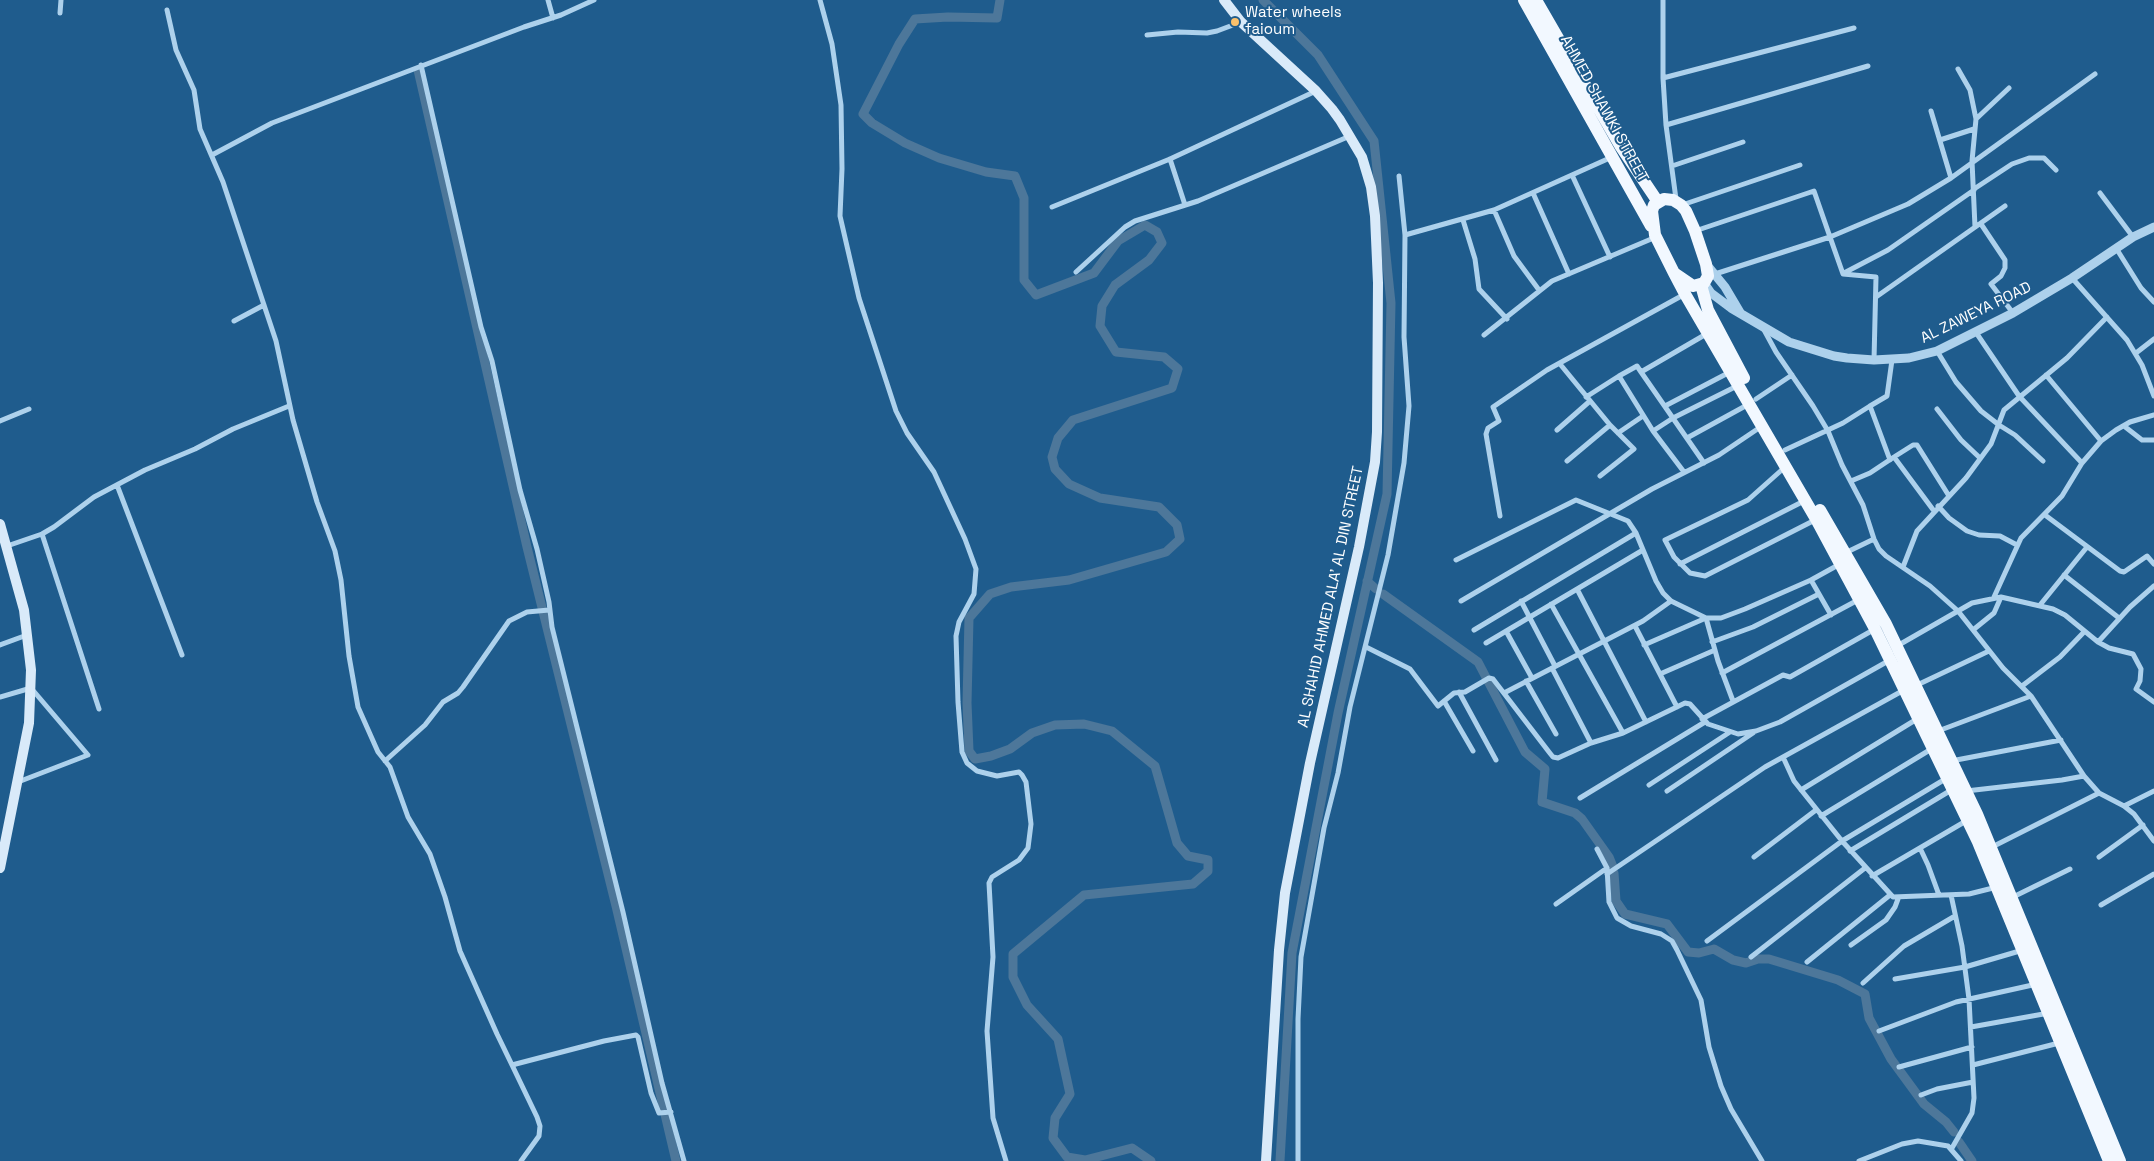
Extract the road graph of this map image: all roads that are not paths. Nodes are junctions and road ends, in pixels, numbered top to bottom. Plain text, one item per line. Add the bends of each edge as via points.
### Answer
1 (61, 0) edge
2 (548, 0) edge
3 (594, 0) edge
4 (820, 0) edge
5 (1224, 0) edge
6 (1524, 0) edge
7 (1536, 0) edge
8 (1663, 0) edge
9 (167, 10) dead end
10 (60, 13) dead end
11 (553, 18) junction
12 (1241, 22) junction
13 (1854, 28) dead end
14 (1147, 35) dead end
15 (421, 65) junction
16 (1868, 66) dead end
17 (1958, 69) dead end
18 (2095, 74) dead end
19 (1663, 78) junction
20 (2009, 88) dead end
21 (1316, 91) junction
22 (1931, 111) dead end
23 (1976, 118) junction
24 (1666, 125) junction
25 (1974, 129) junction
26 (1350, 136) junction
27 (1940, 140) junction
28 (1744, 142) dead end
29 (212, 155) junction
30 (1613, 156) junction
31 (1170, 159) junction
32 (1972, 161) junction
33 (1800, 165) dead end
34 (1672, 166) junction
35 (2056, 170) dead end
36 (1572, 175) junction
37 (1399, 176) dead end
38 (1951, 178) junction
39 (1974, 189) junction
40 (1533, 193) junction
41 (2100, 193) dead end
42 (1658, 202) junction
43 (1679, 204) junction
44 (1185, 205) junction
45 (2005, 206) dead end
46 (1052, 207) dead end
47 (1494, 210) junction
48 (1463, 220) junction
49 (1981, 224) junction
50 (1976, 227) junction
51 (2154, 227) edge
52 (1695, 231) junction
53 (1405, 235) junction
54 (1656, 236) junction
55 (1830, 237) junction
56 (2133, 237) junction
57 (2116, 248) junction
58 (1610, 258) junction
59 (1706, 264) junction
60 (1076, 272) dead end
61 (1674, 273) junction
62 (1569, 274) junction
63 (1715, 274) junction
64 (1842, 274) junction
65 (2072, 278) junction
66 (1702, 284) junction
67 (1539, 290) junction
68 (1685, 294) junction
69 (1876, 297) junction
70 (2154, 302) edge
71 (264, 305) junction
72 (2013, 313) junction
73 (1742, 314) junction
74 (2107, 317) junction
75 (1507, 318) junction
76 (234, 321) dead end
77 (1763, 328) junction
78 (1975, 331) junction
79 (1709, 332) junction
80 (1484, 335) dead end
81 (2154, 339) edge
82 (1937, 351) junction
83 (2136, 353) junction
84 (1874, 360) junction
85 (1892, 360) junction
86 (1560, 364) junction
87 (1641, 372) junction
88 (1731, 372) junction
89 (1792, 375) junction
90 (2046, 375) junction
91 (1619, 376) junction
92 (1739, 385) junction
93 (2019, 396) junction
94 (2154, 396) edge
95 (1588, 399) junction
96 (1752, 401) junction
97 (289, 406) junction
98 (1665, 406) junction
99 (1870, 406) junction
100 (29, 409) dead end
101 (1937, 409) dead end
102 (2154, 415) edge
103 (1644, 416) junction
104 (1673, 418) junction
105 (0, 421) edge
106 (1610, 425) junction
107 (1762, 426) junction
108 (1999, 426) junction
109 (2124, 426) junction
110 (1557, 430) dead end
111 (1653, 431) junction
112 (1828, 431) junction
113 (1618, 433) junction
114 (1687, 438) junction
115 (2154, 440) edge
116 (2101, 441) junction
117 (1785, 450) junction
118 (1892, 458) junction
119 (1980, 458) junction
120 (2043, 461) dead end
121 (1567, 462) dead end
122 (2082, 462) junction
123 (1704, 463) junction
124 (1786, 467) junction
125 (1684, 472) junction
126 (1600, 476) dead end
127 (1851, 481) junction
128 (117, 485) junction
129 (1949, 496) junction
130 (1805, 501) junction
131 (1936, 509) junction
132 (1611, 514) junction
133 (2045, 515) junction
134 (1500, 516) dead end
135 (0, 524) edge
136 (1822, 524) junction
137 (1636, 533) junction
138 (42, 534) junction
139 (1874, 539) junction
140 (2017, 544) junction
141 (2087, 547) junction
142 (4, 548) edge
143 (1643, 550) junction
144 (1843, 558) junction
145 (1456, 560) dead end
146 (1680, 564) junction
147 (2154, 564) edge
148 (1903, 567) junction
149 (2064, 575) junction
150 (1811, 580) junction
151 (2154, 586) edge
152 (1577, 589) junction
153 (1819, 594) junction
154 (2001, 596) junction
155 (1994, 597) junction
156 (1859, 600) junction
157 (1461, 601) dead end
158 (1671, 601) junction
159 (1521, 602) junction
160 (1551, 604) junction
161 (2040, 605) junction
162 (548, 610) junction
163 (1958, 611) junction
164 (1831, 615) junction
165 (1529, 617) junction
166 (1706, 618) junction
167 (2119, 618) junction
168 (1634, 626) junction
169 (1875, 629) junction
170 (1474, 630) dead end
171 (1973, 630) junction
172 (1506, 631) junction
173 (2084, 632) junction
174 (27, 635) junction
175 (1604, 641) junction
176 (1712, 642) junction
177 (2098, 642) junction
178 (1486, 643) dead end
179 (0, 645) edge
180 (1644, 645) junction
181 (1897, 646) junction
182 (1366, 647) junction
183 (1715, 650) junction
184 (1990, 651) junction
185 (1579, 654) junction
186 (182, 655) dead end
187 (1890, 660) junction
188 (1553, 667) junction
189 (1722, 673) junction
190 (1660, 674) junction
191 (1532, 678) junction
192 (1526, 681) junction
193 (2022, 686) junction
194 (31, 688) junction
195 (1910, 688) junction
196 (1459, 692) junction
197 (1504, 693) junction
198 (2031, 696) junction
199 (0, 697) edge
200 (1444, 701) junction
201 (1733, 701) junction
202 (2154, 702) edge
203 (1677, 707) junction
204 (99, 709) dead end
205 (1924, 715) junction
206 (1703, 720) junction
207 (1646, 722) junction
208 (1730, 732) junction
209 (1756, 732) junction
210 (1623, 733) junction
211 (1556, 734) dead end
212 (1933, 739) junction
213 (2062, 740) junction
214 (1591, 743) junction
215 (1473, 751) dead end
216 (1783, 757) junction
217 (1496, 760) dead end
218 (386, 761) junction
219 (1952, 761) junction
220 (2084, 776) junction
221 (18, 782) junction
222 (1950, 783) junction
223 (1649, 784) dead end
224 (1801, 790) junction
225 (1667, 791) dead end
226 (1966, 791) junction
227 (2154, 791) edge
228 (2099, 793) junction
229 (1580, 798) dead end
230 (2124, 806) junction
231 (1816, 810) junction
232 (1821, 816) junction
233 (1972, 817) junction
234 (2143, 825) junction
235 (1842, 841) junction
236 (2154, 841) edge
237 (1992, 846) junction
238 (1920, 848) junction
239 (1596, 849) dead end
240 (1850, 851) junction
241 (1754, 857) dead end
242 (2099, 857) dead end
243 (0, 868) edge
244 (1865, 868) junction
245 (2070, 869) dead end
246 (1607, 871) junction
247 (2154, 874) edge
248 (1872, 876) junction
249 (1998, 887) junction
250 (1890, 895) junction
251 (1939, 895) junction
252 (1951, 895) junction
253 (2013, 897) junction
254 (1898, 899) junction
255 (1556, 904) dead end
256 (2101, 905) dead end
257 (1954, 916) junction
258 (1707, 941) dead end
259 (1851, 946) dead end
260 (2023, 950) junction
261 (1751, 957) dead end
262 (1807, 962) dead end
263 (1965, 967) junction
264 (1895, 980) dead end
265 (1863, 984) dead end
266 (2037, 984) junction
267 (1969, 999) junction
268 (2049, 1013) junction
269 (1970, 1027) junction
270 (1879, 1031) dead end
271 (2061, 1042) junction
272 (1972, 1047) junction
273 (512, 1065) junction
274 (1973, 1065) junction
275 (1899, 1067) dead end
276 (1973, 1082) junction
277 (1921, 1095) dead end
278 (670, 1113) junction
279 (1952, 1148) junction
280 (520, 1161) edge
281 (684, 1161) edge
282 (1006, 1161) edge
283 (1266, 1161) edge
284 (1298, 1161) edge
285 (1762, 1161) edge
286 (1859, 1161) edge
287 (1961, 1161) edge
288 (2109, 1161) edge
289 (2120, 1161) edge

1 - 10 street
2 - 11 street
3 - 11 street
4 - 282 street via 832,44 841,105 840,216 857,290 896,411 934,472 976,569 974,594 959,622 956,636 962,752 967,763 977,771 997,776 1019,772 1026,782 1031,824 1028,848 1019,860 992,877 989,883 993,956 987,1032 993,1118
5 - 12 main road, AL SHAHID AHMED ALA' AL DIN STREET
6 - 30 main road, AHMED SHAWKI STREET
7 - 42 main road, AHMED SHAWKI STREET via 1621,147
8 - 19 street
9 - 29 street via 176,50 194,90 200,129
11 - 15 street
12 - 14 street via 1207,33
12 - 21 main road, AL SHAHID AHMED ALA' AL DIN STREET
13 - 19 street
15 - 29 street via 272,122
15 - 162 street via 520,490 537,549
16 - 24 street
17 - 23 street via 1970,90
18 - 32 street
19 - 24 street
20 - 23 street
21 - 26 main road, AL SHAHID AHMED ALA' AL DIN STREET
21 - 31 street
22 - 27 street
23 - 25 street
24 - 34 street
25 - 27 street
25 - 32 street
26 - 44 street
26 - 283 main road, AL SHAHID AHMED ALA' AL DIN STREET via 1362,157 1375,216 1377,440 1359,547 1310,763 1286,893 1279,950
27 - 38 street
28 - 34 street
29 - 71 street
30 - 36 street
30 - 54 main road, AHMED SHAWKI STREET
31 - 44 street
31 - 46 street
32 - 38 street
32 - 39 street
33 - 43 street
34 - 43 street
35 - 39 street via 2044,158 2029,158 2012,164
36 - 40 street
36 - 58 street
37 - 53 street
38 - 55 street via 1908,204
39 - 50 street
39 - 64 street via 1888,250
40 - 47 street
40 - 62 street
41 - 56 street
42 - 43 main road via 1669,199
42 - 54 main road via 1652,211
43 - 52 main road
44 - 60 street via 1136,220
45 - 49 street
47 - 48 street
47 - 67 street via 1514,256
48 - 53 street
48 - 75 street via 1475,259 1479,290
49 - 50 street
49 - 72 street via 2005,260 2002,276 1991,284
50 - 69 street
51 - 56 street, AL ZAWEYA ROAD
52 - 55 street via 1814,192
52 - 59 main road
53 - 182 street via 1404,337 1409,417 1388,555
54 - 58 street
54 - 61 main road, AHMED SHAWKI STREET
55 - 63 street
55 - 64 street
56 - 57 street, AL ZAWEYA ROAD
57 - 65 street, AL ZAWEYA ROAD
57 - 70 street via 2141,288
58 - 62 street
59 - 63 street, AL ZAWEYA ROAD
59 - 66 main road via 1708,276
61 - 66 main road via 1689,285
61 - 68 main road, AHMED SHAWKI STREET
62 - 67 street
63 - 73 street, AL ZAWEYA ROAD
64 - 69 street via 1876,277
65 - 72 street, AL ZAWEYA ROAD
65 - 74 street
66 - 73 street, AL ZAWEYA ROAD
66 - 96 main road via 1708,310
67 - 75 street
68 - 79 main road, AHMED SHAWKI STREET
68 - 86 street
69 - 84 street
71 - 76 street
71 - 97 street via 280,354
72 - 78 street, AL ZAWEYA ROAD
73 - 77 street, AL ZAWEYA ROAD
74 - 83 street
74 - 90 street
75 - 80 street
77 - 84 street, AL ZAWEYA ROAD via 1789,342 1834,356
77 - 89 street
78 - 82 street, AL ZAWEYA ROAD
78 - 93 street
79 - 87 street
79 - 88 main road, AHMED SHAWKI STREET
81 - 83 street
82 - 85 street, AL ZAWEYA ROAD
82 - 108 street via 1970,399
83 - 94 street
84 - 85 street, AL ZAWEYA ROAD
85 - 99 street via 1888,396
86 - 95 street
86 - 134 street via 1493,407 1499,421 1488,428 1486,434
87 - 91 street via 1637,366
87 - 98 street
88 - 92 main road, AHMED SHAWKI STREET
88 - 98 street
89 - 96 street
89 - 112 street
90 - 93 street
90 - 116 street
91 - 95 street
91 - 103 street
92 - 96 main road, AHMED SHAWKI STREET
92 - 104 street
93 - 108 street via 2004,410
93 - 122 street
95 - 106 street
95 - 110 street
96 - 107 main road
96 - 114 street
96 - 117 main road
97 - 128 street
97 - 218 street via 338,566 358,707
98 - 104 street
99 - 112 street
99 - 118 street
100 - 105 street
101 - 119 street
102 - 109 street
103 - 111 street
103 - 113 street
104 - 111 street
104 - 114 street
106 - 113 street
106 - 121 street
107 - 123 street
107 - 124 main road
108 - 119 street
108 - 120 street via 2015,435
109 - 115 street via 2142,440
109 - 116 street
111 - 125 street
112 - 117 street
112 - 127 street
113 - 126 street via 1634,449
114 - 123 street
116 - 122 street
117 - 136 main road
118 - 127 street
118 - 129 street via 1917,445
118 - 131 street
119 - 129 street
122 - 133 street via 2062,496
123 - 125 street
124 - 130 main road
124 - 146 street via 1748,500 1665,540
125 - 132 street
127 - 139 street via 1863,504
128 - 138 street via 94,497
128 - 186 street
129 - 131 street
130 - 136 main road
130 - 146 street
131 - 140 street via 1967,531 2000,536
131 - 148 street via 1917,531
132 - 137 street via 1628,521
132 - 145 street via 1576,500
132 - 157 street
133 - 140 street
133 - 141 street
135 - 142 main road
136 - 144 main road
136 - 146 street via 1706,576 1690,573
137 - 143 street
137 - 159 street
138 - 142 street
138 - 204 street
139 - 144 street
139 - 148 street via 1886,556
140 - 155 street
141 - 147 street via 2122,572 2145,557
141 - 149 street
142 - 174 main road via 24,610
143 - 152 street
143 - 158 street via 1656,581
144 - 150 street
144 - 156 main road
144 - 181 main road
148 - 163 street
149 - 161 street
149 - 167 street
150 - 153 street
150 - 166 street via 1721,618
151 - 167 street
152 - 160 street
152 - 175 street
153 - 164 street
153 - 176 street via 1752,627
154 - 155 street
154 - 161 street
154 - 171 street via 1994,613
155 - 163 street
156 - 164 street
156 - 169 main road
158 - 166 street
158 - 168 street
159 - 165 street
159 - 170 street
160 - 165 street
160 - 185 street
161 - 173 street via 2065,615
162 - 218 street via 517,616 509,621 458,693 443,702 425,725
162 - 278 street
163 - 171 street
163 - 181 street
164 - 189 street
165 - 172 street
165 - 188 street
166 - 176 street
166 - 180 street
167 - 177 street
168 - 175 street
168 - 180 street
169 - 187 main road
169 - 201 street via 1790,677 1783,675
171 - 184 street
172 - 178 street
172 - 191 street
173 - 177 street
173 - 193 street via 2060,657
174 - 179 street
174 - 194 main road
175 - 185 street
175 - 207 street
176 - 183 street
177 - 202 street via 2133,654 2141,669 2136,690
180 - 190 street
181 - 195 main road
182 - 200 street via 1410,669 1436,705
182 - 284 street via 1326,819 1301,957
183 - 189 street
183 - 190 street
184 - 193 street
184 - 195 street
185 - 188 street
185 - 210 street
187 - 195 main road
187 - 209 street via 1780,722
188 - 191 street
188 - 214 street
189 - 201 street
190 - 203 street
191 - 192 street
192 - 197 street
192 - 211 street
193 - 198 street
194 - 199 street
194 - 221 main road via 29,723
194 - 221 street via 88,755
195 - 205 main road
195 - 216 street
196 - 197 street via 1494,680
196 - 200 street
196 - 217 street
197 - 214 street via 1553,757 1558,758
198 - 212 street
198 - 213 street
200 - 215 street
201 - 206 street
203 - 206 street via 1690,704
203 - 207 street
205 - 212 main road
205 - 224 street
206 - 208 street
206 - 229 street
207 - 210 street
208 - 209 street
208 - 223 street
209 - 225 street
210 - 214 street
212 - 219 main road
212 - 222 main road
212 - 232 street
213 - 219 street
213 - 220 street
216 - 224 street
216 - 246 street
218 - 273 street via 408,817 430,854 460,951
219 - 226 main road
220 - 226 street
220 - 228 street
221 - 243 main road
222 - 233 main road
222 - 235 street
222 - 240 street
224 - 231 street
226 - 233 main road
227 - 230 street
228 - 230 street
228 - 237 street
230 - 234 street
231 - 232 street
231 - 241 street
232 - 235 street
233 - 237 main road
233 - 238 street
233 - 249 main road
234 - 236 street
234 - 242 street
235 - 240 street
235 - 258 street
237 - 253 main road
238 - 248 street
238 - 251 street
239 - 246 street
240 - 244 street
244 - 248 street
244 - 261 street
245 - 253 street
246 - 255 street
246 - 285 street via 1609,902 1617,918 1631,926 1661,934 1672,941 1677,950 1701,1000 1720,1086
247 - 256 street
248 - 250 street
249 - 252 street
249 - 260 main road
250 - 254 street
250 - 262 street
251 - 252 street
251 - 254 street
252 - 257 street
253 - 289 main road
254 - 259 street via 1886,920
257 - 263 street
257 - 265 street via 1904,946
260 - 263 street
260 - 266 main road
263 - 264 street
263 - 267 street
266 - 267 street
266 - 268 main road
267 - 269 street
267 - 270 street
268 - 269 street
268 - 271 main road
269 - 272 street
271 - 274 street
271 - 288 main road
272 - 274 street
272 - 275 street
273 - 278 street via 636,1035 658,1113
273 - 280 street via 540,1126 539,1136
274 - 276 street
276 - 277 street
276 - 279 street via 1972,1114
278 - 281 street
279 - 286 street via 1918,1141
279 - 287 street

